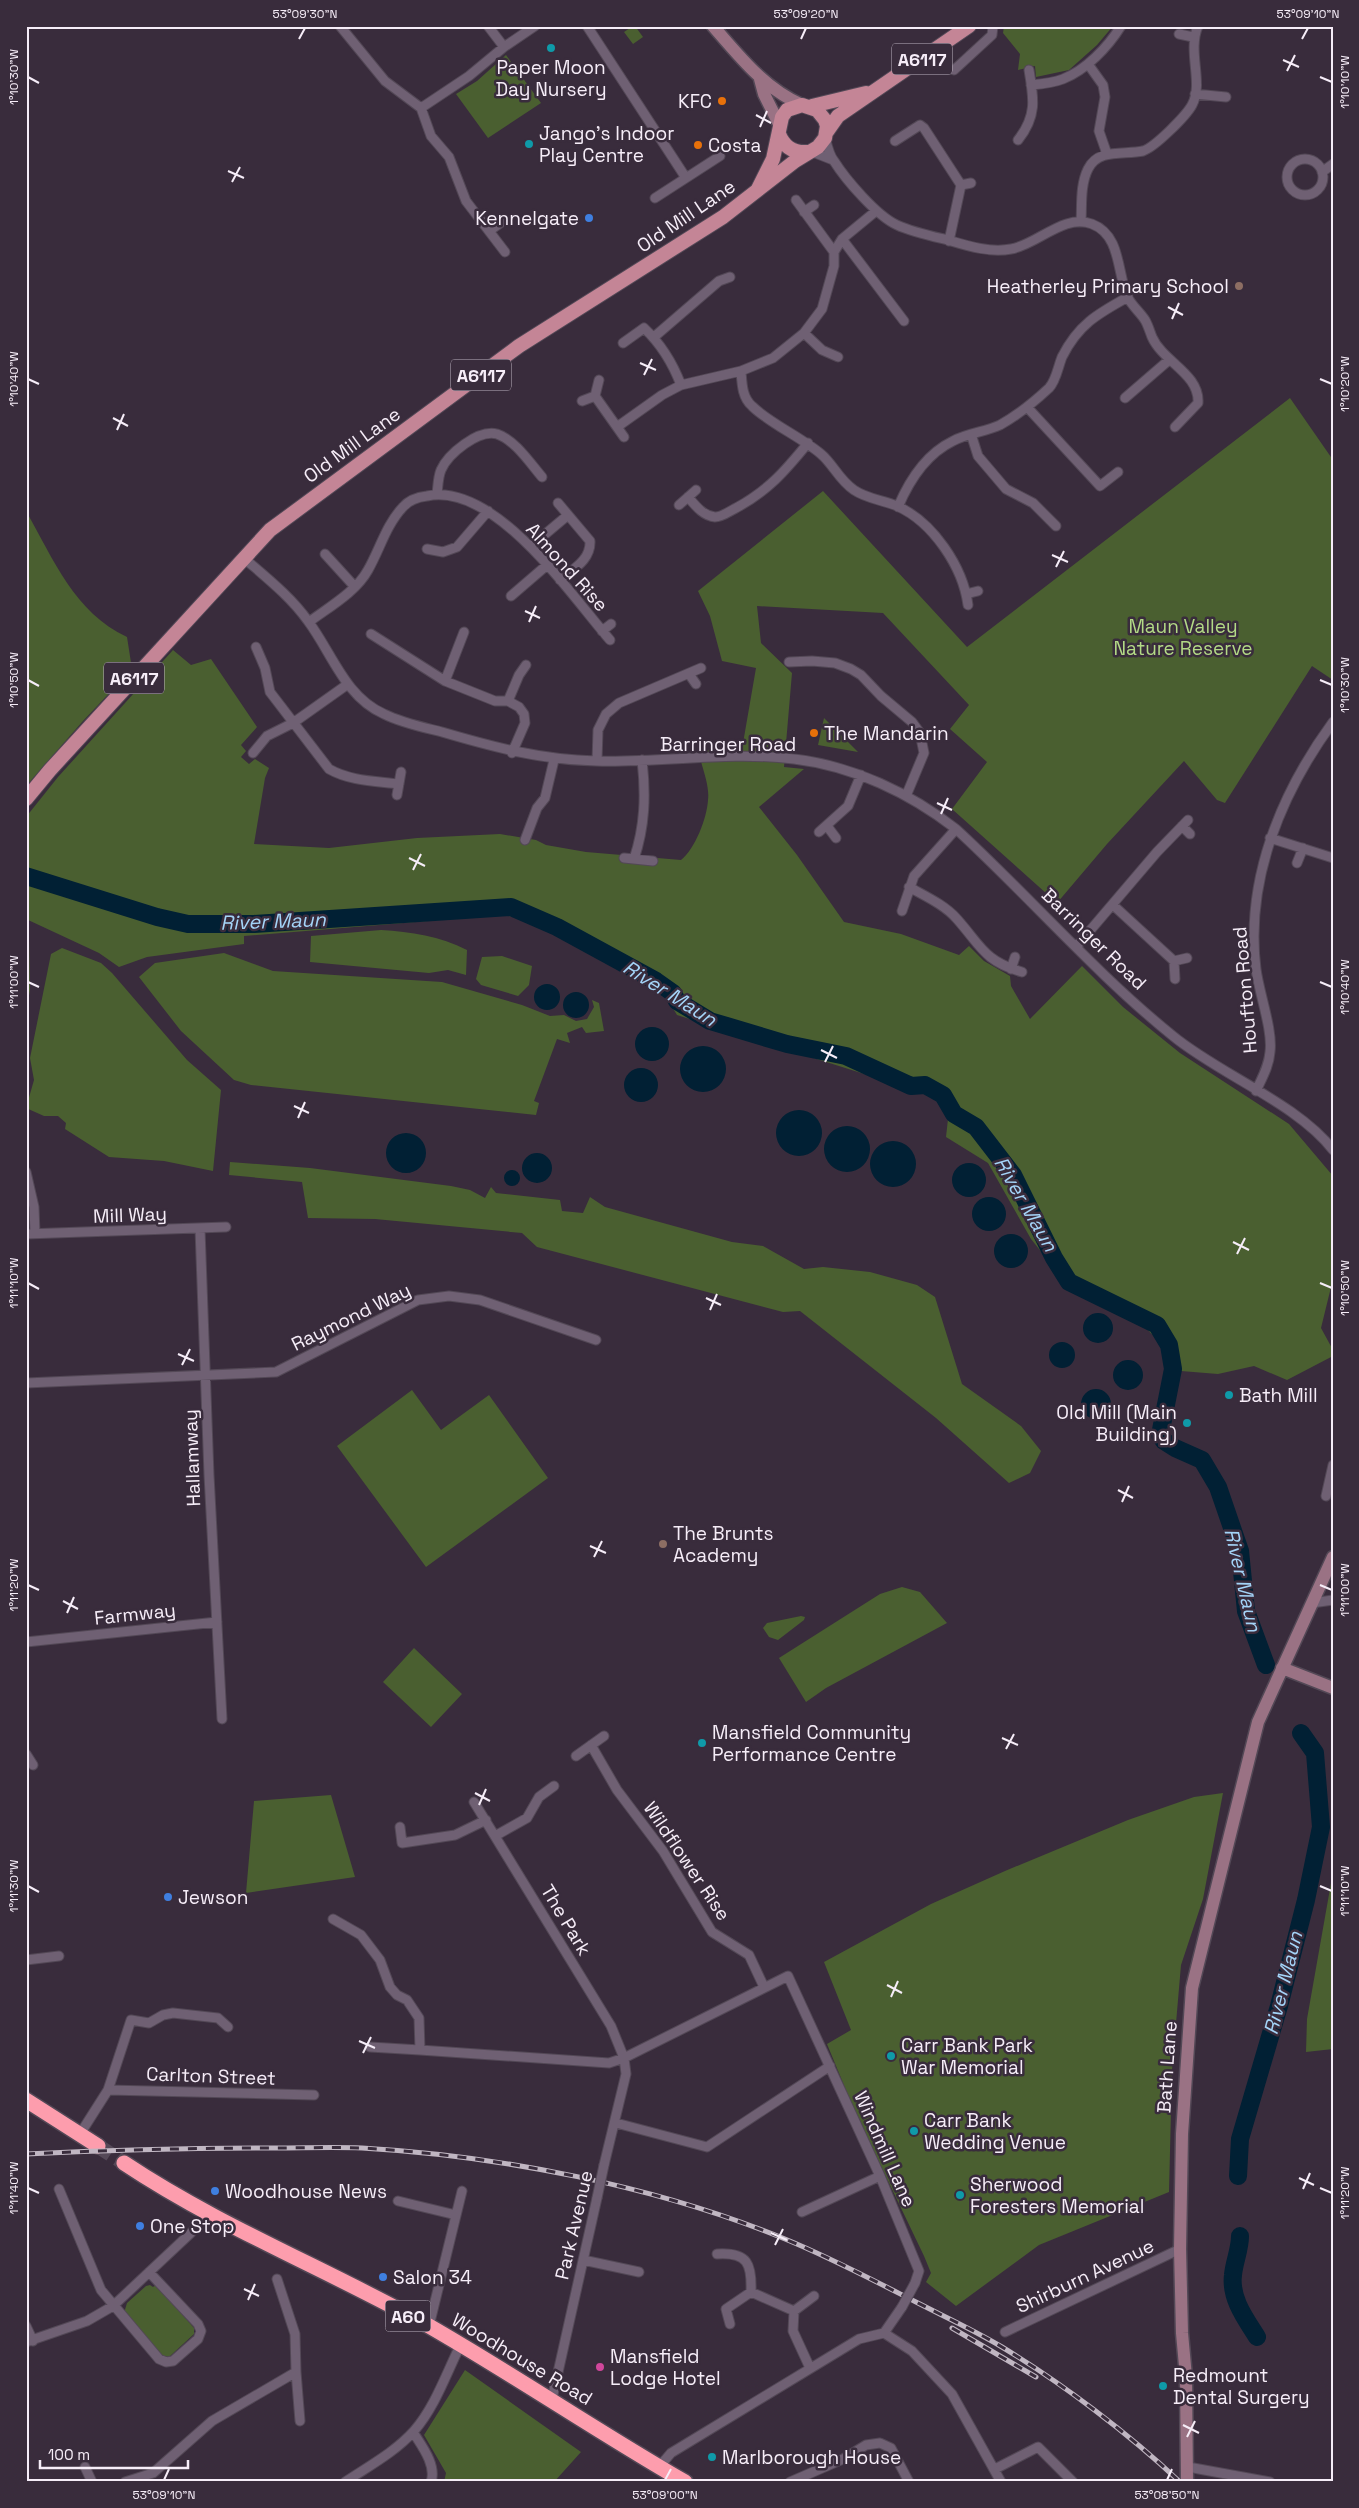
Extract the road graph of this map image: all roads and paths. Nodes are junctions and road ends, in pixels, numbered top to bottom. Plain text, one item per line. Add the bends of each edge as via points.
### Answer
1 (340, 26) edge
2 (488, 26) edge
3 (535, 26) edge
4 (588, 26) edge
5 (713, 26) edge
6 (969, 26) edge
7 (993, 26) edge
8 (1121, 26) edge
9 (1198, 26) edge
10 (1179, 34) dead end
11 (1194, 36) junction
12 (504, 46) junction
13 (1088, 64) junction
14 (954, 70) dead end
15 (1029, 70) dead end
16 (760, 79) junction
17 (1032, 85) junction
18 (874, 91) junction
19 (1196, 94) junction
20 (1226, 97) dead end
21 (807, 106) junction
22 (420, 108) junction
23 (779, 129) junction
24 (826, 135) junction
25 (1018, 140) dead end
26 (895, 141) dead end
27 (808, 152) junction
28 (1107, 154) junction
29 (720, 156) dead end
30 (833, 160) junction
31 (1333, 164) edge
32 (1322, 172) junction
33 (686, 178) junction
34 (971, 183) dead end
35 (961, 185) junction
36 (758, 189) junction
37 (655, 198) dead end
38 (796, 200) dead end
39 (814, 205) dead end
40 (876, 211) junction
41 (804, 212) junction
42 (503, 220) dead end
43 (1081, 222) junction
44 (489, 231) junction
45 (842, 240) junction
46 (949, 241) junction
47 (505, 252) dead end
48 (834, 252) junction
49 (730, 277) dead end
50 (1128, 297) junction
51 (904, 321) dead end
52 (804, 333) junction
53 (654, 337) junction
54 (623, 343) dead end
55 (838, 357) dead end
56 (1169, 360) junction
57 (741, 371) junction
58 (599, 380) dead end
59 (682, 385) junction
60 (594, 396) junction
61 (1125, 398) dead end
62 (582, 401) dead end
63 (1027, 407) junction
64 (617, 427) junction
65 (1175, 427) dead end
66 (971, 434) junction
67 (624, 437) dead end
68 (808, 443) junction
69 (1118, 472) dead end
70 (542, 477) dead end
71 (696, 490) dead end
72 (437, 494) junction
73 (688, 497) junction
74 (558, 502) dead end
75 (679, 505) dead end
76 (898, 507) junction
77 (488, 511) junction
78 (568, 515) junction
79 (1056, 526) dead end
80 (530, 546) junction
81 (427, 549) dead end
82 (326, 554) dead end
83 (245, 559) junction
84 (546, 565) junction
85 (560, 580) junction
86 (355, 587) junction
87 (978, 592) dead end
88 (966, 594) junction
89 (511, 596) dead end
90 (968, 605) dead end
91 (309, 622) junction
92 (611, 624) dead end
93 (602, 631) junction
94 (464, 632) dead end
95 (371, 634) dead end
96 (610, 640) dead end
97 (256, 648) dead end
98 (526, 664) dead end
99 (795, 666) dead end
100 (701, 668) dead end
101 (689, 674) junction
102 (444, 681) junction
103 (348, 684) junction
104 (696, 684) dead end
105 (508, 700) junction
106 (1333, 722) edge
107 (293, 723) junction
108 (253, 753) dead end
109 (512, 753) junction
110 (554, 760) junction
111 (642, 760) junction
112 (597, 761) junction
113 (401, 772) dead end
114 (861, 775) junction
115 (399, 784) junction
116 (397, 795) dead end
117 (906, 796) junction
118 (26, 799) edge
119 (827, 826) junction
120 (956, 829) junction
121 (819, 832) dead end
122 (1190, 834) dead end
123 (836, 838) dead end
124 (1270, 838) junction
125 (525, 840) dead end
126 (1302, 848) junction
127 (624, 858) dead end
128 (1333, 858) edge
129 (634, 859) junction
130 (653, 861) dead end
131 (1297, 863) dead end
132 (909, 887) junction
133 (1113, 905) junction
134 (902, 912) dead end
135 (1076, 947) junction
136 (1015, 958) dead end
137 (1187, 958) dead end
138 (1174, 961) junction
139 (1011, 969) junction
140 (1022, 972) dead end
141 (1175, 979) dead end
142 (1256, 1091) junction
143 (1331, 1144) edge
144 (26, 1172) edge
145 (226, 1227) dead end
146 (200, 1229) junction
147 (31, 1234) edge
148 (596, 1340) dead end
149 (205, 1375) junction
150 (26, 1383) edge
151 (1333, 1465) edge
152 (1326, 1496) dead end
153 (1333, 1557) edge
154 (1333, 1600) edge
155 (1312, 1603) junction
156 (217, 1622) junction
157 (26, 1642) edge
158 (1282, 1668) junction
159 (1333, 1688) edge
160 (222, 1719) dead end
161 (604, 1736) dead end
162 (591, 1745) junction
163 (26, 1754) edge
164 (576, 1756) dead end
165 (33, 1765) dead end
166 (554, 1786) dead end
167 (474, 1802) dead end
168 (486, 1820) junction
169 (400, 1827) dead end
170 (495, 1836) junction
171 (333, 1919) dead end
172 (59, 1956) dead end
173 (26, 1960) edge
174 (764, 1987) junction
175 (228, 2027) dead end
176 (370, 2047) dead end
177 (420, 2050) junction
178 (624, 2058) junction
179 (830, 2066) junction
180 (108, 2090) junction
181 (314, 2095) dead end
182 (26, 2100) edge
183 (616, 2123) junction
184 (80, 2134) junction
185 (98, 2146) tunnel mouth
186 (124, 2163) tunnel mouth
187 (880, 2176) junction
188 (59, 2189) dead end
189 (462, 2191) dead end
190 (398, 2201) dead end
191 (802, 2212) dead end
192 (211, 2214) junction
193 (456, 2215) junction
194 (1180, 2249) junction
195 (717, 2254) dead end
196 (583, 2260) junction
197 (149, 2272) junction
198 (639, 2272) dead end
199 (277, 2279) dead end
200 (751, 2292) junction
201 (814, 2296) dead end
202 (113, 2306) junction
203 (794, 2311) junction
204 (730, 2324) dead end
205 (26, 2326) edge
206 (428, 2326) junction
207 (1005, 2332) dead end
208 (884, 2333) junction
209 (30, 2341) edge
210 (460, 2346) junction
211 (810, 2368) junction
212 (296, 2372) junction
213 (552, 2399) junction
214 (300, 2421) dead end
215 (413, 2432) junction
216 (85, 2467) dead end
217 (659, 2467) junction
218 (1188, 2467) junction
219 (995, 2470) junction
220 (92, 2482) edge
221 (124, 2482) edge
222 (345, 2482) edge
223 (432, 2482) edge
224 (685, 2482) edge
225 (790, 2482) edge
226 (909, 2482) edge
227 (1001, 2482) edge
228 (1073, 2482) edge
229 (1187, 2482) edge
230 (1270, 2482) edge

1 - 22 street via 385,81
2 - 12 street
3 - 12 street
4 - 33 street
5 - 16 main road
6 - 18 main road, Old Mill Lane / A6117
7 - 14 street via 992,35 959,59
8 - 13 street
9 - 11 street
10 - 11 street
11 - 19 street
12 - 22 street via 469,76
13 - 17 street via 1063,79
13 - 28 street via 1104,85 1099,130
15 - 17 street
16 - 21 main road via 789,99
16 - 23 main road
17 - 25 street via 1034,103 1028,126
18 - 21 main road, Old Mill Lane / A6117
18 - 24 main road, Old Mill Lane / A6117 via 838,116
19 - 20 street
19 - 28 street via 1187,113 1152,146
21 - 23 main road, Old Mill Lane / A6117 via 787,110
21 - 24 main road via 825,120
22 - 44 street via 431,136 449,157 466,201
23 - 27 main road via 791,150
23 - 36 main road, Old Mill Lane / A6117 via 772,159
24 - 27 main road, Old Mill Lane / A6117 via 818,147
24 - 30 street
26 - 35 street via 920,125
27 - 30 street
27 - 36 main road, Old Mill Lane / A6117
28 - 43 street via 1088,167
29 - 33 street
30 - 40 street
31 - 32 street
32 - 32 street via 1322,184 1308,194 1296,193 1287,179 1289,167 1304,158 1315,162
33 - 37 street
34 - 35 street
35 - 46 street
36 - 83 main road, Old Mill Lane / A6117 via 723,217 511,352 307,501 270,530
38 - 41 street
39 - 41 street
40 - 45 street
40 - 46 street via 897,225
41 - 48 street
42 - 44 street
43 - 46 street via 1065,225 1010,249 978,248
43 - 50 street via 1102,230 1115,248
44 - 47 street
45 - 48 street
45 - 51 street
48 - 52 street via 834,266 822,309
49 - 53 street via 719,281
50 - 56 street
50 - 63 street via 1094,315 1072,339 1051,386
52 - 55 street via 822,350
52 - 57 street via 773,358
53 - 54 street via 644,328
53 - 59 street via 674,366
56 - 61 street
56 - 65 street via 1188,375 1199,395 1198,403
57 - 59 street
57 - 68 street via 742,391 751,406
58 - 60 street
59 - 64 street
60 - 62 street
60 - 64 street
63 - 66 street via 999,425
63 - 69 street via 1100,486
64 - 67 street
66 - 76 street via 952,441 918,470
66 - 79 street via 978,456 1006,489 1033,503 1045,521
68 - 73 street via 770,487 727,513 709,516
68 - 76 street via 854,490
70 - 72 street via 510,441 485,433 446,461 440,472
71 - 73 street
72 - 77 street, Almond Rise via 477,504
72 - 86 street, Almond Rise via 418,497 404,506 393,519 368,571
73 - 75 street
74 - 78 street
76 - 88 street via 917,519 939,541
77 - 80 street, Almond Rise
77 - 81 street via 457,547 443,552
78 - 80 street
78 - 85 street via 590,541 590,549 587,557
80 - 84 street, Almond Rise
82 - 86 street
83 - 91 street, Barringer Road
83 - 118 main road, Old Mill Lane / A6117
84 - 85 street, Almond Rise
84 - 89 street
85 - 93 street, Almond Rise
86 - 91 street, Almond Rise
87 - 88 street
88 - 90 street
91 - 103 street, Barringer Road
92 - 93 street, Almond Rise
93 - 96 street, Almond Rise
94 - 102 street
95 - 102 street
97 - 107 street via 266,668 270,692
98 - 105 street
99 - 117 street via 812,661 835,663 851,670 861,675 912,722 920,733 924,754
100 - 101 street
101 - 104 street
101 - 112 street via 619,702 606,714 598,730
102 - 105 street via 495,701
103 - 107 street
103 - 109 street, Barringer Road via 362,700 383,714
105 - 109 street via 519,706 524,714 524,723
106 - 124 street, Houfton Road via 1317,743 1285,800
107 - 108 street via 267,736
107 - 115 street via 329,768 341,776
109 - 110 street, Barringer Road
110 - 112 street, Barringer Road
110 - 125 street via 545,798 537,808
111 - 112 street, Barringer Road
111 - 114 street, Barringer Road via 795,759
111 - 129 street via 644,814 642,835
113 - 115 street
114 - 117 street, Barringer Road
114 - 119 street via 848,806
115 - 116 street
117 - 120 street, Barringer Road
119 - 121 street
119 - 123 street
120 - 132 street via 914,876
120 - 135 street, Barringer Road
122 - 133 street via 1185,823
124 - 126 street
124 - 142 street, Houfton Road via 1254,919 1256,969 1270,1051 1267,1068
126 - 128 street
126 - 131 street
127 - 129 street
129 - 130 street
132 - 134 street
132 - 139 street via 956,918 976,945 997,964
133 - 135 street
133 - 138 street
135 - 142 street, Barringer Road via 1172,1036
136 - 139 street
137 - 138 street
138 - 141 street
139 - 140 street
142 - 143 street, Barringer Road
144 - 147 street, Mill Way via 34,1207
145 - 146 street, Mill Way
146 - 147 street, Mill Way
146 - 149 street
148 - 149 street, Raymond Way via 480,1300 449,1296 418,1300 276,1372
149 - 150 street
149 - 156 street, Hallamway
151 - 152 street
153 - 155 main road, Bath Lane
154 - 155 street
155 - 158 main road, Bath Lane
156 - 157 street, Farmway
156 - 160 street, Hallamway
158 - 159 main road
158 - 194 main road, Bath Lane via 1258,1722 1192,1988 1182,2125
161 - 162 street
162 - 164 street
162 - 174 street, Wildflower Rise via 617,1790 663,1851 712,1932 749,1955
163 - 165 street
166 - 170 street via 539,1797 527,1818
167 - 168 street, The Park
168 - 169 street via 455,1835 402,1843
168 - 170 street, The Park
170 - 178 street, The Park via 611,2026
171 - 177 street via 361,1935 380,1960 390,1988 407,2000 419,2018
172 - 173 street
174 - 178 street
174 - 179 street, Windmill Lane via 788,1976
175 - 180 street via 218,2018 173,2013 148,2023 131,2020
176 - 177 street
177 - 178 street via 569,2062 609,2063
178 - 183 street, Park Avenue via 626,2074
179 - 183 street via 707,2147
179 - 187 street, Windmill Lane
180 - 181 street, Carlton Street
180 - 184 street
182 - 184 highway
183 - 196 street, Park Avenue, bridge
184 - 185 highway
186 - 192 highway, Woodhouse Road / A60
187 - 191 street
187 - 208 street, Windmill Lane, bridge via 919,2271 915,2284
188 - 202 street via 102,2290
189 - 193 street
190 - 193 street
192 - 197 street
192 - 206 highway, Woodhouse Road / A60
193 - 206 street
194 - 207 street, Shirburn Avenue
194 - 218 main road, Bath Lane
195 - 200 street via 731,2253 744,2259 751,2269
196 - 198 street
196 - 213 street, Park Avenue
197 - 202 street
197 - 202 street via 198,2324 201,2331 198,2338 173,2360 166,2362 158,2358
199 - 212 street via 295,2334
200 - 203 street
200 - 204 street via 726,2308
201 - 203 street
202 - 209 street via 86,2321
203 - 211 street via 793,2330
205 - 209 street
206 - 210 highway, Woodhouse Road / A60
208 - 211 street via 859,2339
208 - 219 street via 912,2351 952,2394
210 - 213 highway, Woodhouse Road / A60
210 - 215 street via 427,2414
211 - 217 street via 671,2454
212 - 214 street
212 - 221 street via 212,2421 153,2473
213 - 217 highway, Woodhouse Road / A60
215 - 222 street
215 - 223 street via 430,2460
216 - 220 street
217 - 224 highway, Woodhouse Road / A60
218 - 229 main road, Bath Lane
218 - 230 street
219 - 227 street
219 - 228 street via 1038,2447
225 - 226 street via 843,2459 866,2445 880,2443 891,2448

